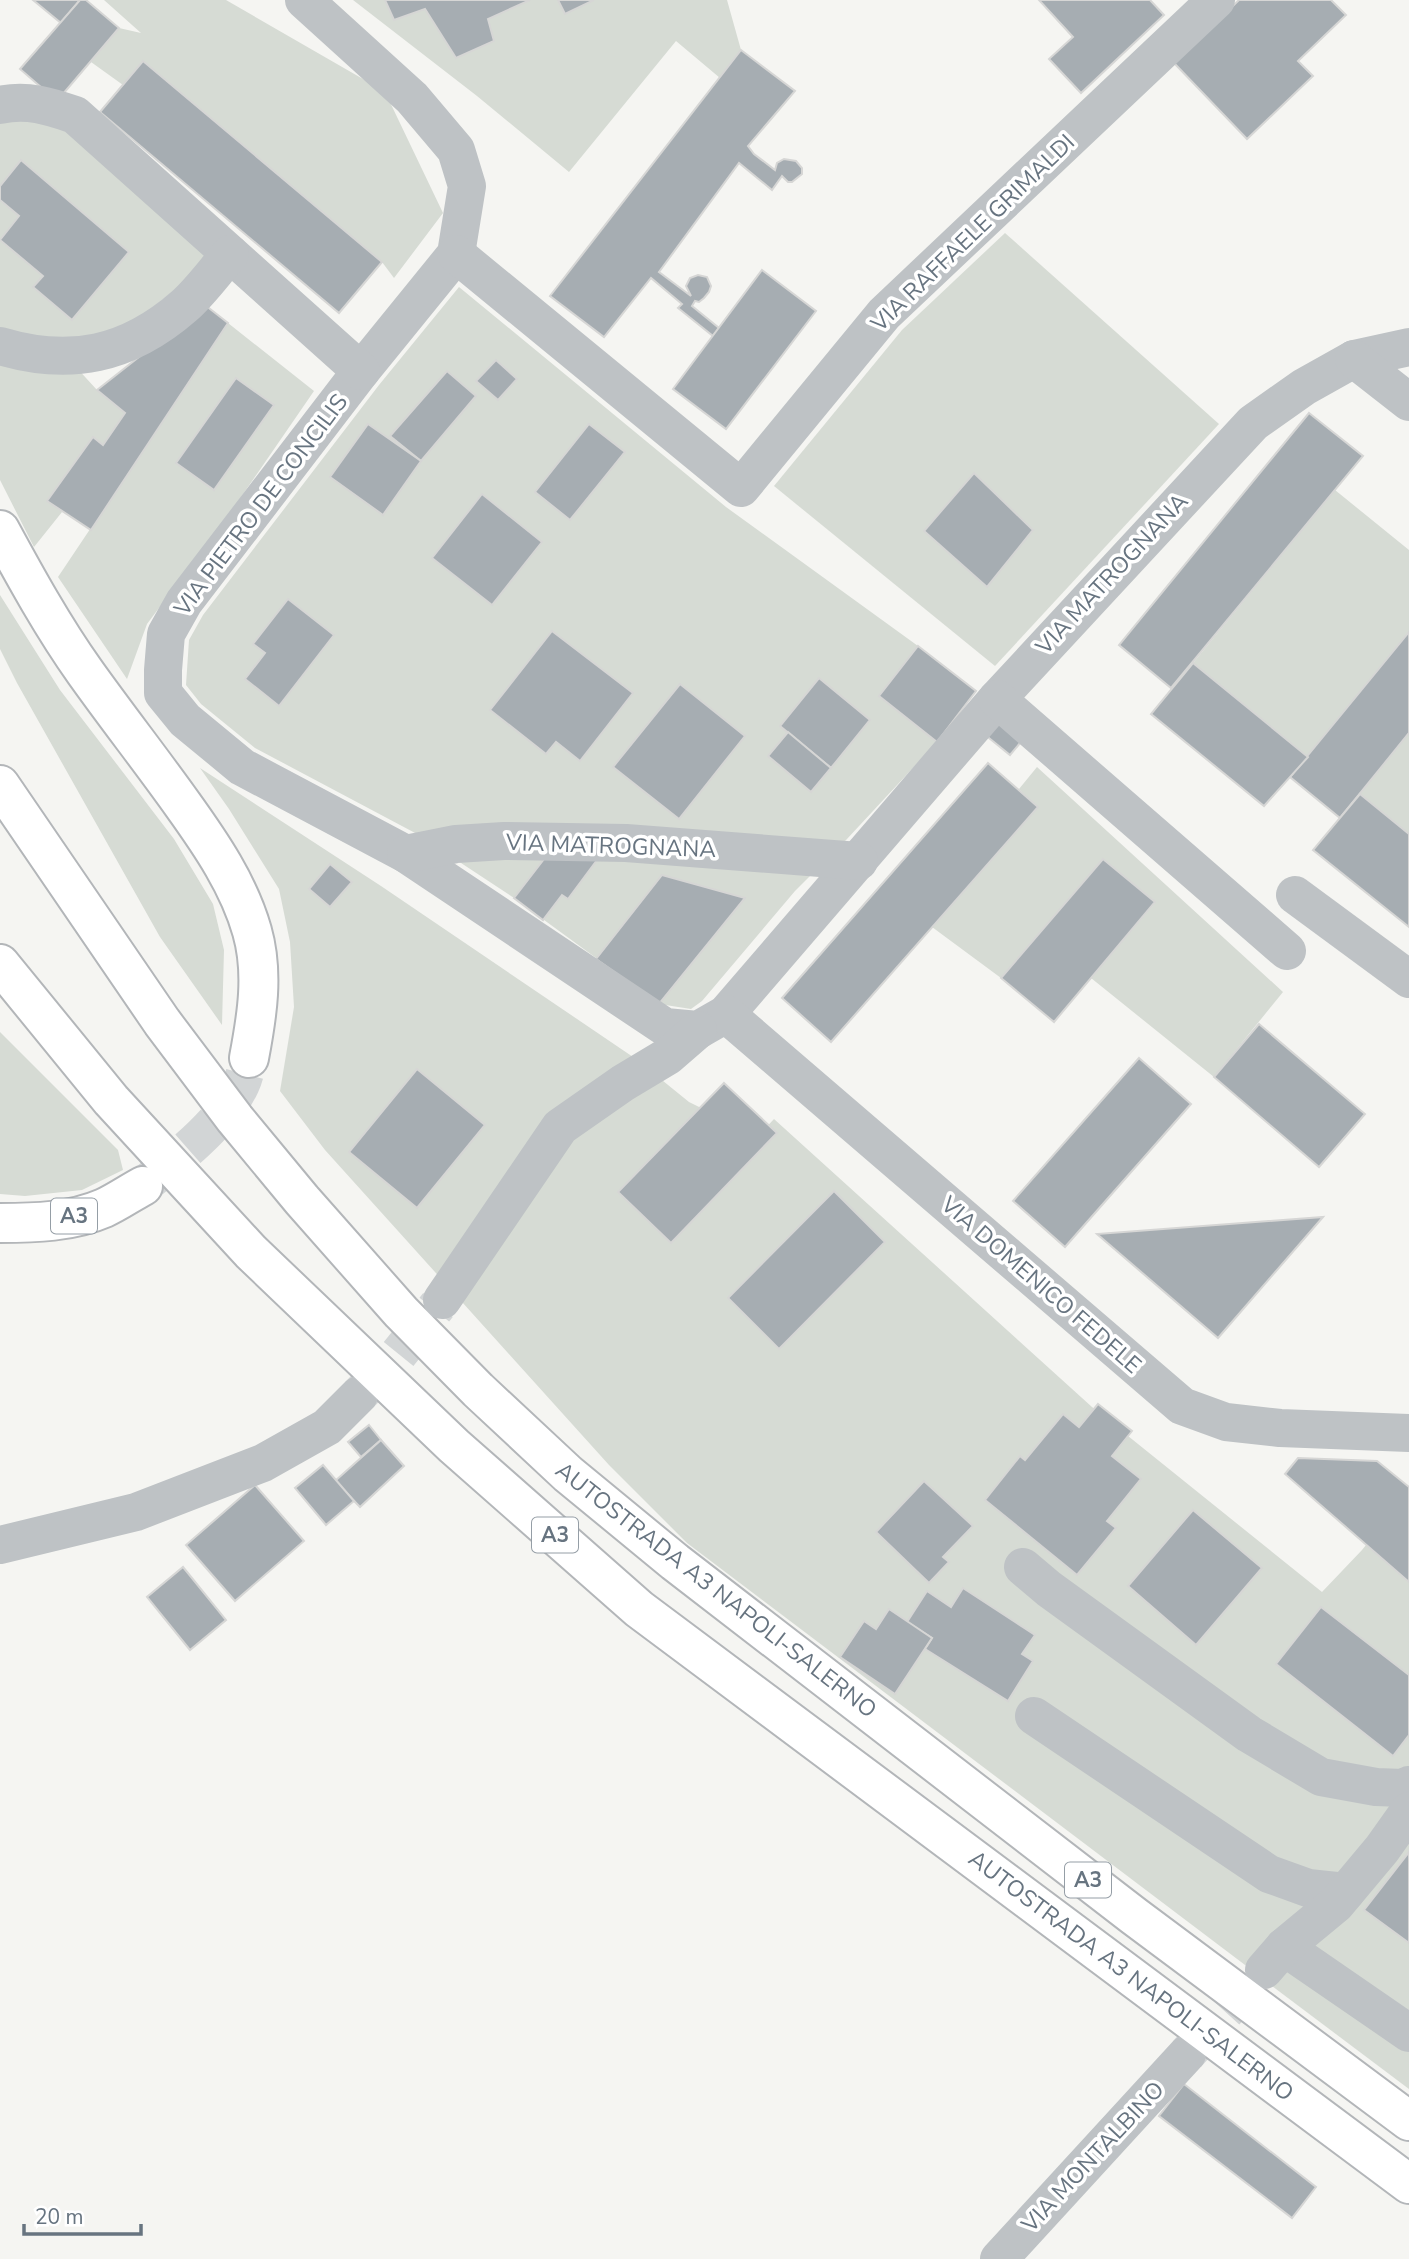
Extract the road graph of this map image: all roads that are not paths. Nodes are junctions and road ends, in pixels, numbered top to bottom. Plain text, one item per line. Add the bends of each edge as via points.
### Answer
1 (304, 0) edge
2 (1216, 0) edge
3 (0, 104) edge
4 (230, 254) junction
5 (456, 254) junction
6 (0, 346) edge
7 (1409, 347) edge
8 (1354, 359) junction
9 (361, 371) junction
10 (1409, 402) edge
11 (0, 530) edge
12 (996, 699) junction
13 (0, 785) edge
14 (406, 854) junction
15 (859, 861) junction
16 (1295, 895) dead end
17 (1287, 951) dead end
18 (0, 964) edge
19 (0, 975) edge
20 (1409, 979) edge
21 (34, 1008) junction
22 (712, 1022) junction
23 (249, 1058) tunnel mouth
24 (143, 1186) tunnel mouth
25 (0, 1223) edge
26 (442, 1300) tunnel mouth
27 (359, 1395) tunnel mouth
28 (1409, 1433) edge
29 (0, 1545) edge
30 (1023, 1567) dead end
31 (1034, 1716) dead end
32 (1409, 1785) edge
33 (1409, 1811) edge
34 (1346, 1892) junction
35 (1409, 2033) edge
36 (1187, 2054) tunnel mouth
37 (1409, 2121) edge
38 (1409, 2184) edge
39 (999, 2259) edge

1 - 5 street, VIA PIETRO DE CONCILIS via 412,98 456,150 467,186
2 - 5 street, VIA RAFFAELE GRIMALDI via 884,314 741,488
3 - 4 street via 44,104 75,115
4 - 6 street via 185,306 119,348 62,358
4 - 9 street
5 - 9 street, VIA PIETRO DE CONCILIS
7 - 8 street, VIA MATROGNANA
8 - 10 street
8 - 12 street, VIA MATROGNANA via 1254,423
9 - 14 street, VIA PIETRO DE CONCILIS via 184,602 166,634 163,693 185,720 242,767
11 - 23 highway via 83,670 200,828 243,905 253,933 259,975
12 - 15 street, VIA MATROGNANA
12 - 17 street
13 - 37 highway, AUTOSTRADA A3 NAPOLI-SALERNO / A3 via 162,1022 235,1119 401,1312 478,1390 568,1474 675,1562 1134,1916
14 - 15 street, VIA MATROGNANA via 456,844 626,843
14 - 22 street, VIA PIETRO DE CONCILIS via 665,1027
15 - 22 street, VIA MATROGNANA
16 - 20 street
18 - 21 highway, AUTOSTRADA A3 NAPOLI-SALERNO / A3
19 - 21 highway, A3
21 - 38 highway, AUTOSTRADA A3 NAPOLI-SALERNO / A3 via 111,1100 251,1252 454,1446 639,1609
22 - 26 street, VIA MATROGNANA via 560,1127
22 - 28 street, VIA DOMENICO FEDELE via 1182,1406 1226,1422
24 - 25 highway, A3 via 103,1208 72,1217
27 - 29 street via 327,1427 263,1463 136,1512
30 - 32 street via 1249,1734 1321,1777 1376,1787
31 - 34 street via 1269,1874 1308,1888
33 - 34 street
34 - 35 street via 1274,1958
36 - 39 street, VIA MONTALBINO

